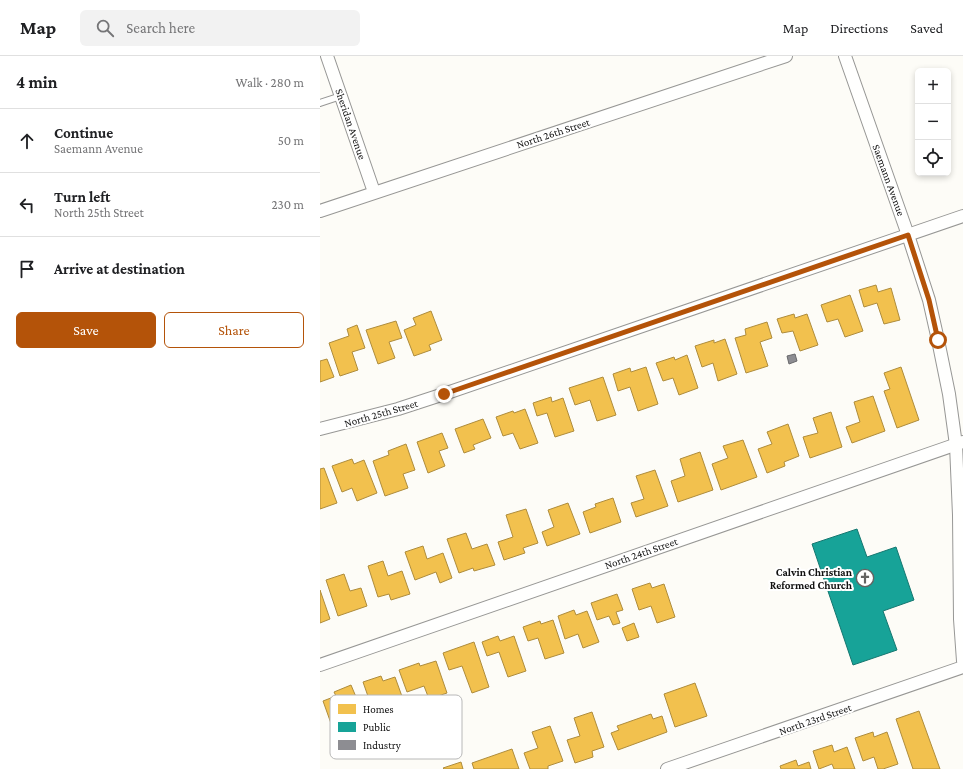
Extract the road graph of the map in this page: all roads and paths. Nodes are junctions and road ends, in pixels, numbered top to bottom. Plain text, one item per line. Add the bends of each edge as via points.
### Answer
1 (327, 56) edge
2 (786, 56) edge
3 (845, 56) edge
4 (341, 96) junction
5 (320, 103) edge
6 (374, 192) junction
7 (320, 211) edge
8 (963, 216) edge
9 (908, 235) junction
10 (320, 430) edge
11 (959, 444) edge
12 (963, 661) edge
13 (320, 665) edge
14 (963, 667) edge
15 (667, 769) edge

1 - 4 street, Sheridan Avenue
2 - 6 street, North 26th Street
3 - 9 street, Saemann Avenue
4 - 5 lane
4 - 6 street, Sheridan Avenue
6 - 7 street, North 26th Street
8 - 9 street, North 25th Street
9 - 10 street, North 25th Street via 444,394
9 - 11 street, Saemann Avenue via 929,300
11 - 12 street, Saemann Avenue via 960,619
11 - 13 street, North 24th Street
14 - 15 street, North 23rd Street

